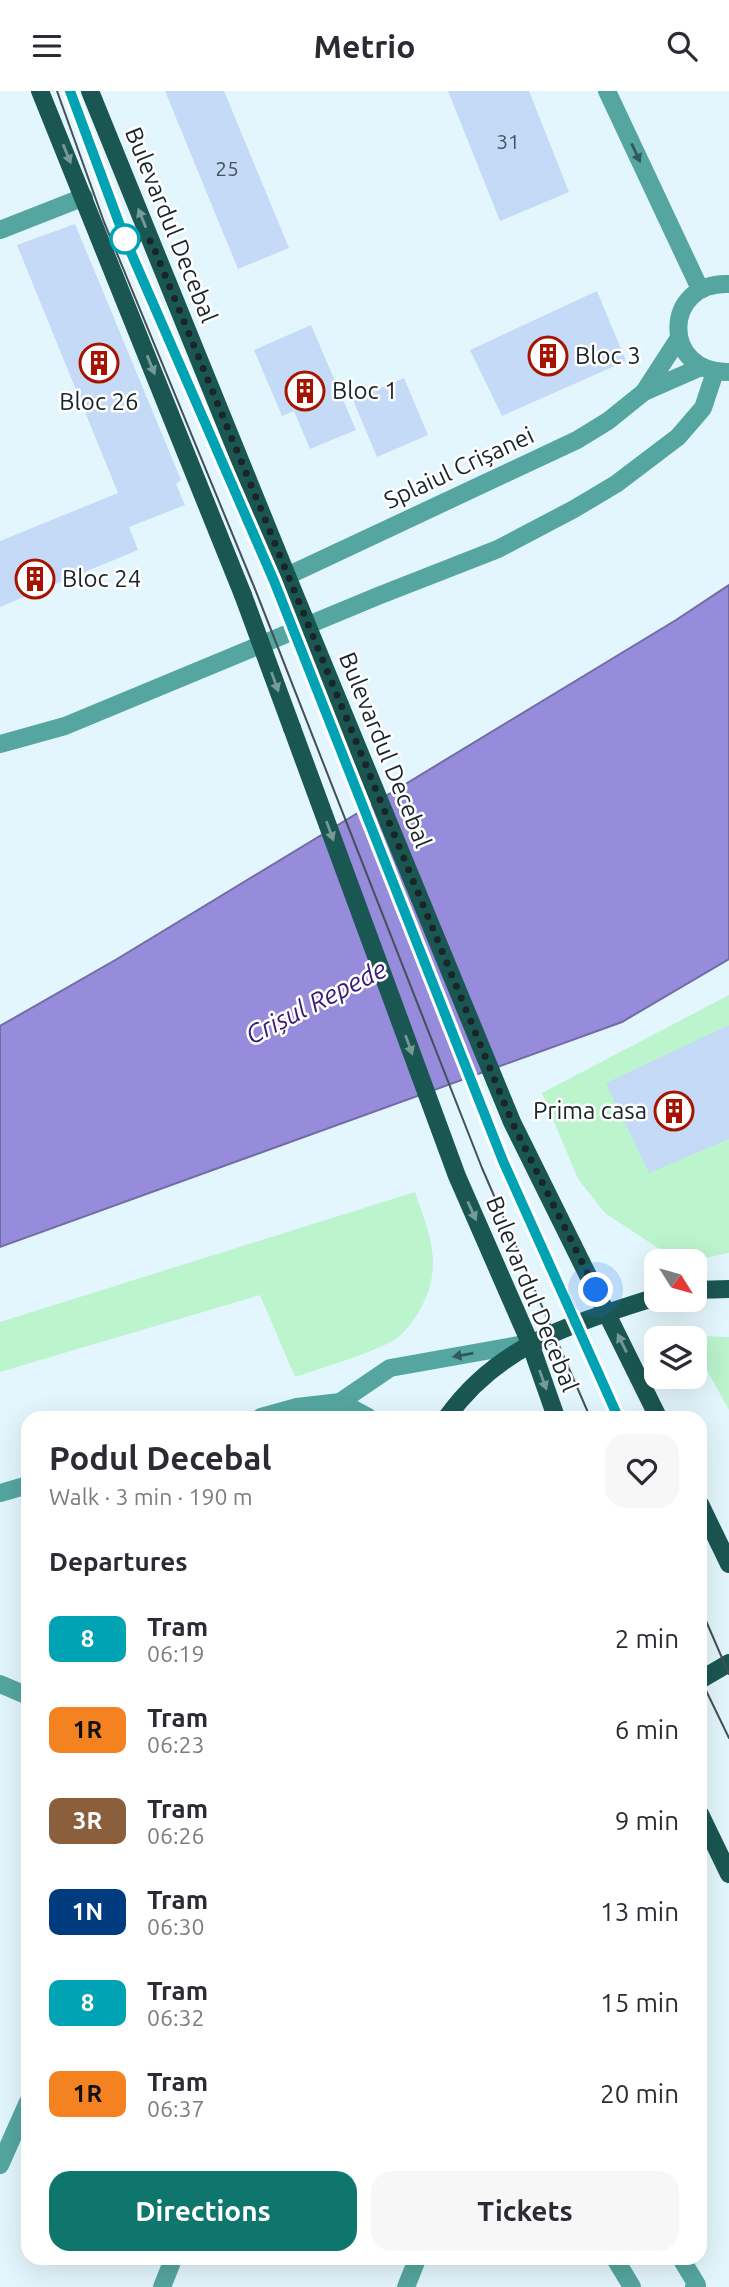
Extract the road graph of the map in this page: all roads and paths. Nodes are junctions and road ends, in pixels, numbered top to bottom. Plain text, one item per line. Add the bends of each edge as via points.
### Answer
1 (40, 91) edge
2 (90, 91) edge
3 (607, 91) edge
4 (84, 197) junction
5 (0, 230) edge
6 (729, 284) edge
7 (700, 289) junction
8 (679, 338) junction
9 (715, 370) edge
10 (644, 392) junction
11 (287, 576) junction
12 (0, 744) edge
13 (729, 1289) edge
14 (707, 1290) edge
15 (644, 1301) edge
16 (607, 1313) junction
17 (530, 1343) junction
18 (336, 1410) edge
19 (283, 1411) edge
20 (451, 1411) edge
21 (554, 1411) edge
22 (655, 1411) edge
23 (21, 1487) edge
24 (0, 1493) edge
25 (707, 1518) edge
26 (729, 1564) edge
27 (729, 1663) edge
28 (707, 1676) edge
29 (0, 1684) edge
30 (21, 1693) edge
31 (707, 1830) edge
32 (729, 1874) edge
33 (21, 2118) edge
34 (0, 2165) edge
35 (171, 2265) edge
36 (415, 2265) edge
37 (619, 2265) edge
38 (685, 2265) edge
39 (162, 2287) edge
40 (405, 2287) edge
41 (632, 2287) edge
42 (694, 2287) edge

1 -> 4 main road, Bulevardul Decebal
11 -> 2 main road, Bulevardul Decebal
3 -> 7 street
4 - 5 street
4 -> 17 main road, Bulevardul Decebal, bridge via 243,595 457,1176
6 - 7 street
7 - 8 street, Splaiul Crișanei via 686,302 678,319
8 - 9 street via 686,355
8 - 10 street, Splaiul Crișanei
9 - 10 street, Splaiul Crișanei
9 - 12 street via 703,408 678,437 616,484 520,538 65,726
10 - 11 street, Splaiul Crișanei via 577,440
11 - 16 main road, Bulevardul Decebal, bridge via 512,1122
13 - 14 main road
15 - 16 main road
16 - 17 main road
22 -> 16 main road, Bulevardul Decebal
17 -> 18 street via 390,1368
17 - 20 main road via 464,1394
17 -> 21 main road, Bulevardul Decebal
18 - 19 street via 297,1407
23 - 24 street
25 - 26 main road
27 - 28 main road
29 - 30 street
31 - 32 main road
33 - 34 street
35 - 39 street
36 - 40 street
37 - 41 street
38 - 42 street via 697,2285

